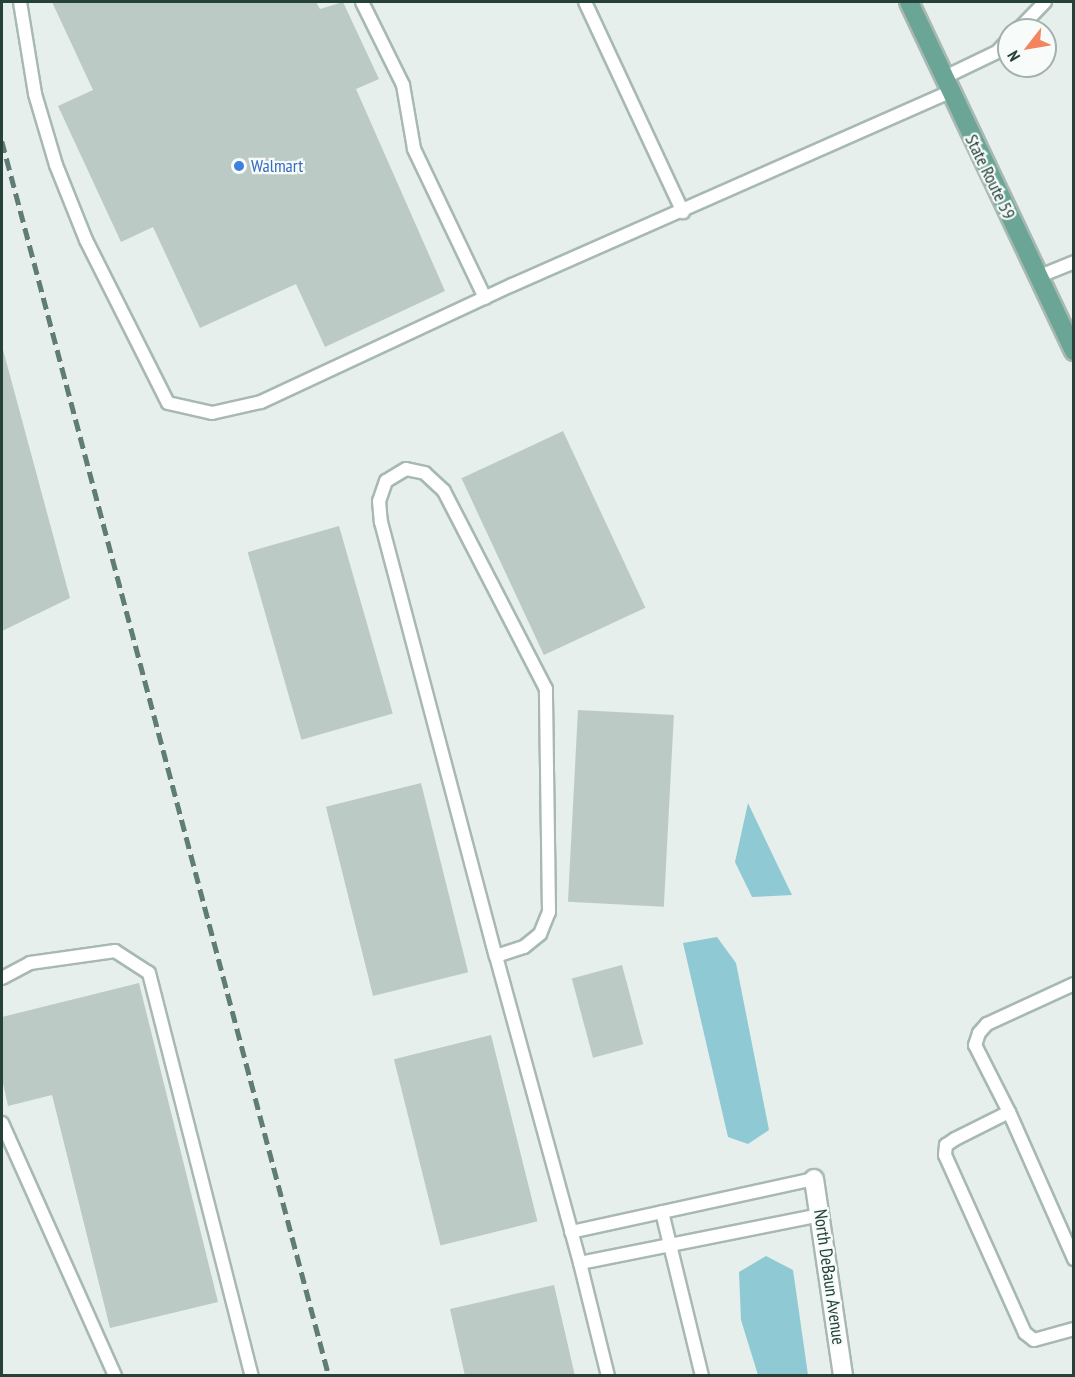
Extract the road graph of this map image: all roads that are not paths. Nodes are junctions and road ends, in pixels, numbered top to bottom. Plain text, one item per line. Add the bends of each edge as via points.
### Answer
1 (20, 2) edge
2 (362, 2) edge
3 (585, 2) edge
4 (909, 2) edge
5 (1045, 2) edge
6 (1030, 18) edge
7 (997, 52) edge
8 (947, 85) junction
9 (683, 212) junction
10 (1074, 262) edge
11 (1040, 276) junction
12 (485, 298) junction
13 (1074, 351) edge
14 (496, 956) junction
15 (2, 978) edge
16 (1074, 984) edge
17 (1009, 1112) junction
18 (2, 1123) edge
19 (814, 1179) joint
20 (662, 1212) junction
21 (820, 1215) junction
22 (571, 1232) junction
23 (670, 1244) junction
24 (1074, 1259) edge
25 (580, 1263) junction
26 (1074, 1329) edge
27 (115, 1376) edge
28 (252, 1376) edge
29 (608, 1376) edge
30 (702, 1376) edge
31 (843, 1376) edge

1 - 12 lane via 35,94 56,165 86,240 168,403 212,413 261,402
2 - 12 lane via 403,85 414,149
3 - 9 lane
4 - 8 main road, State Route 59
5 - 6 lane
7 - 8 lane
8 - 9 lane
8 - 11 main road, State Route 59
9 - 12 lane
10 - 11 lane
11 - 13 main road, State Route 59
14 - 14 lane via 381,522 379,501 386,481 406,469 425,473 444,491 546,689 549,912 540,934 532,941
14 - 22 lane
15 - 28 lane via 30,963 115,951 149,973
16 - 17 lane via 987,1024 979,1033 975,1045
17 - 24 lane
17 - 26 lane via 946,1145 945,1155 1026,1332 1034,1340
18 - 27 lane
19 - 20 lane
19 - 21 street, North DeBaun Avenue
20 - 22 lane
20 - 23 lane
21 - 23 lane
21 - 31 street, North DeBaun Avenue
22 - 25 lane
23 - 25 lane
23 - 30 lane
25 - 29 lane

